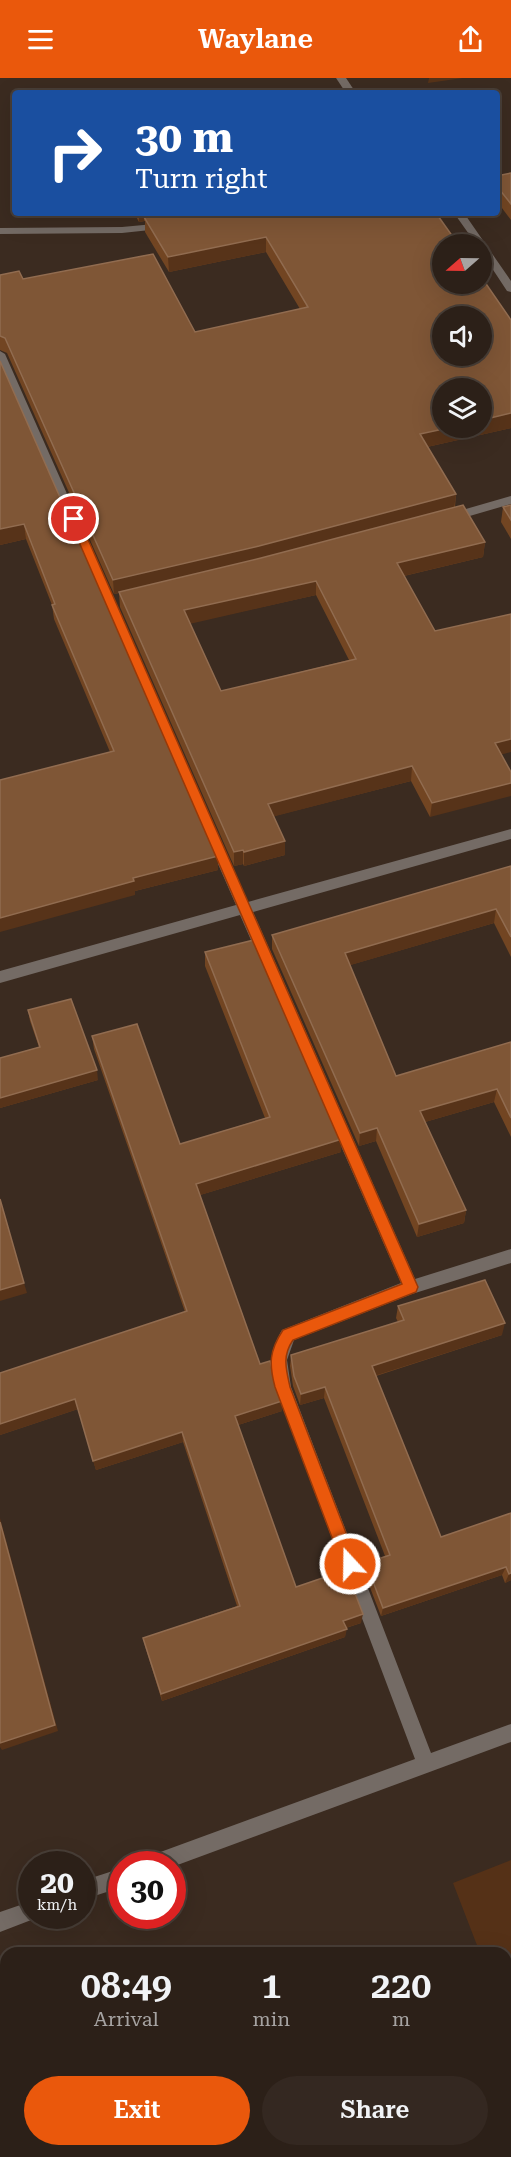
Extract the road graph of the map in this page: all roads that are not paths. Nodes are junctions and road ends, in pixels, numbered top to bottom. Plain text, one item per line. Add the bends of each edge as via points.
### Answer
1 (461, 216) edge
2 (179, 223) edge
3 (0, 231) edge
4 (473, 234) edge
5 (492, 261) edge
6 (511, 289) edge
7 (0, 354) edge
8 (511, 500) edge
9 (438, 521) edge
10 (511, 834) edge
11 (245, 910) junction
12 (0, 977) edge
13 (511, 1256) edge
14 (411, 1287) junction
15 (511, 1733) edge
16 (426, 1764) junction
17 (186, 1853) edge
18 (18, 1915) edge
19 (0, 1922) edge

1 - 4 street
2 - 3 street via 122,230
5 - 6 street
7 - 11 street via 117,601
8 - 9 street
10 - 11 street
11 - 12 street
11 - 14 street
13 - 14 street
14 - 16 street via 288,1335 280,1347 277,1364
15 - 16 street
16 - 17 street
18 - 19 street

